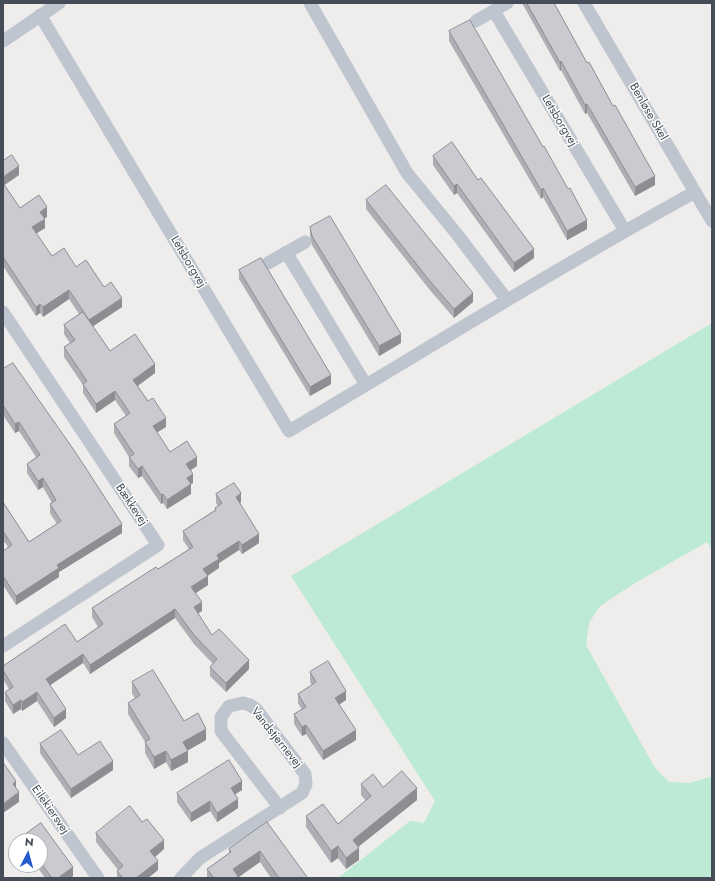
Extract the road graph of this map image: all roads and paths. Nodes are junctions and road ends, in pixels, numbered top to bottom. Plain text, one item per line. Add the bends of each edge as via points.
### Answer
1 (59, 3) edge
2 (310, 3) edge
3 (507, 3) edge
4 (584, 3) edge
5 (494, 11) junction
6 (40, 15) junction
7 (476, 21) dead end
8 (3, 41) edge
9 (695, 192) junction
10 (712, 221) edge
11 (625, 231) junction
12 (305, 242) dead end
13 (286, 252) junction
14 (268, 263) dead end
15 (507, 300) junction
16 (3, 312) edge
17 (366, 385) junction
18 (3, 646) edge
19 (3, 743) edge
20 (280, 808) junction
21 (98, 878) edge
22 (181, 878) edge

1 - 6 street
2 - 15 street via 407,173
3 - 5 street
4 - 9 street, Benløse Skel
5 - 7 street
5 - 11 street, Letsborgvej
6 - 8 street
6 - 17 street, Letsborgvej via 289,431
9 - 10 street, Benløse Skel
9 - 11 street, Letsborgvej
11 - 15 street, Letsborgvej
12 - 13 street
13 - 14 street
13 - 17 street
15 - 17 street, Letsborgvej
16 - 18 street, Bækkevej via 158,544
19 - 21 street, Eilekiersvej
20 - 20 street, Vandstjernevej via 302,793 306,784 305,774 256,708 243,703 230,706 221,717 221,731
20 - 22 street, Vandstjernevej via 200,858

